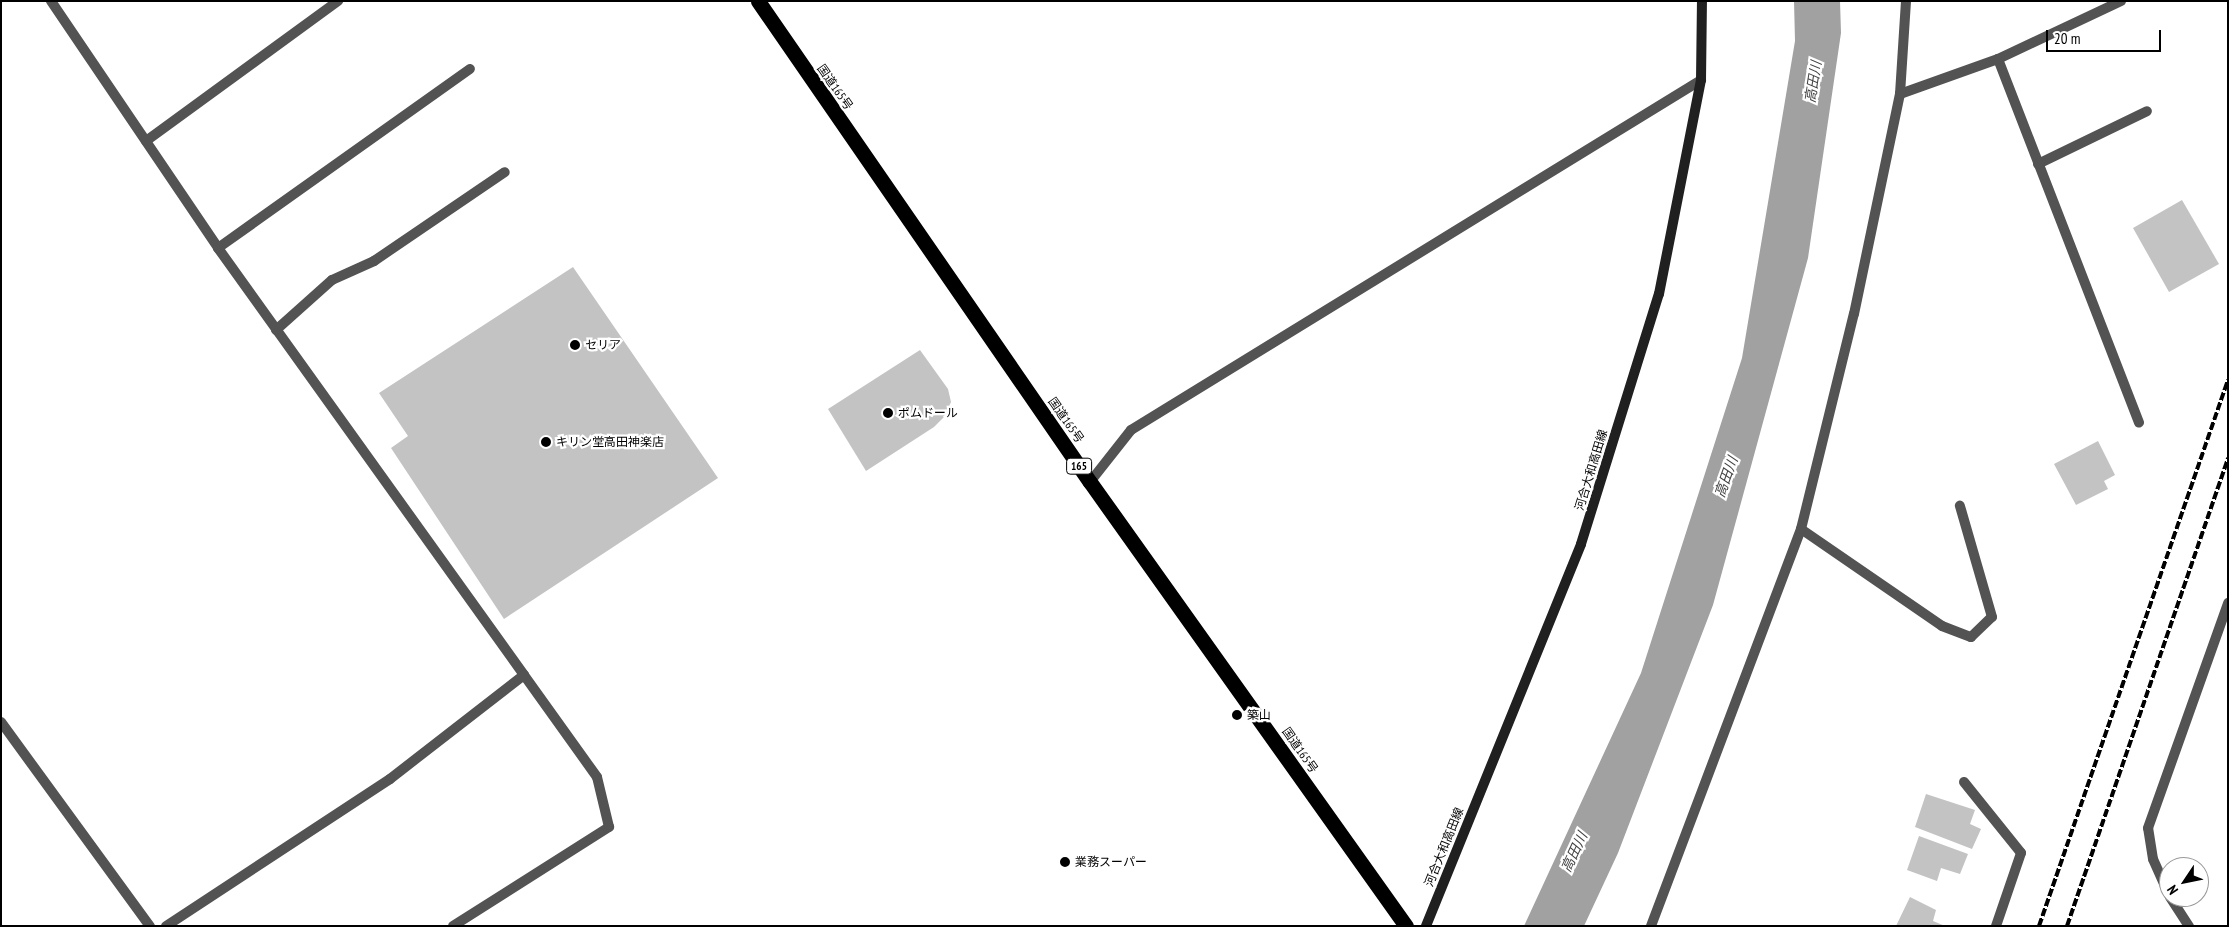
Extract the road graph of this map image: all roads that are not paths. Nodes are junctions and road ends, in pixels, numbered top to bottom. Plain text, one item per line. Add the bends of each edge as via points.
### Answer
1 (52, 1) edge
2 (338, 1) edge
3 (758, 1) edge
4 (1702, 1) edge
5 (1906, 1) edge
6 (2121, 1) edge
7 (1998, 59) junction
8 (470, 69) dead end
9 (1701, 80) junction
10 (1900, 94) junction
11 (2147, 111) dead end
12 (146, 141) junction
13 (2038, 164) junction
14 (505, 172) dead end
15 (218, 248) junction
16 (276, 330) junction
17 (2139, 423) dead end
18 (1090, 482) junction
19 (1960, 506) dead end
20 (1801, 529) junction
21 (2228, 603) edge
22 (524, 675) junction
23 (1, 722) edge
24 (1964, 782) dead end
25 (2159, 873) edge
26 (2177, 907) edge
27 (150, 926) edge
28 (166, 926) edge
29 (453, 926) edge
30 (1406, 926) edge
31 (1426, 926) edge
32 (1651, 926) edge
33 (1996, 926) edge
34 (2189, 926) edge

1 - 12 street
2 - 12 street
3 - 18 highway, 国道165号 / 165
4 - 9 main road, 河合大和高田線
5 - 10 street
6 - 7 street
7 - 10 street
7 - 13 street
8 - 15 street
9 - 18 street via 1131,430
9 - 31 main road, 河合大和高田線 via 1659,294 1581,544
10 - 20 street via 1854,314
11 - 13 street
12 - 15 street
13 - 17 street
14 - 16 street via 374,261 332,280
15 - 16 street
16 - 22 street
18 - 30 highway, 国道165号 / 165
19 - 20 street via 1992,618 1971,637 1942,626
20 - 32 street
21 - 25 street via 2148,828 2153,860
22 - 28 street via 390,778
22 - 29 street via 597,777 609,827
23 - 27 street
24 - 33 street via 2021,853
26 - 34 street

